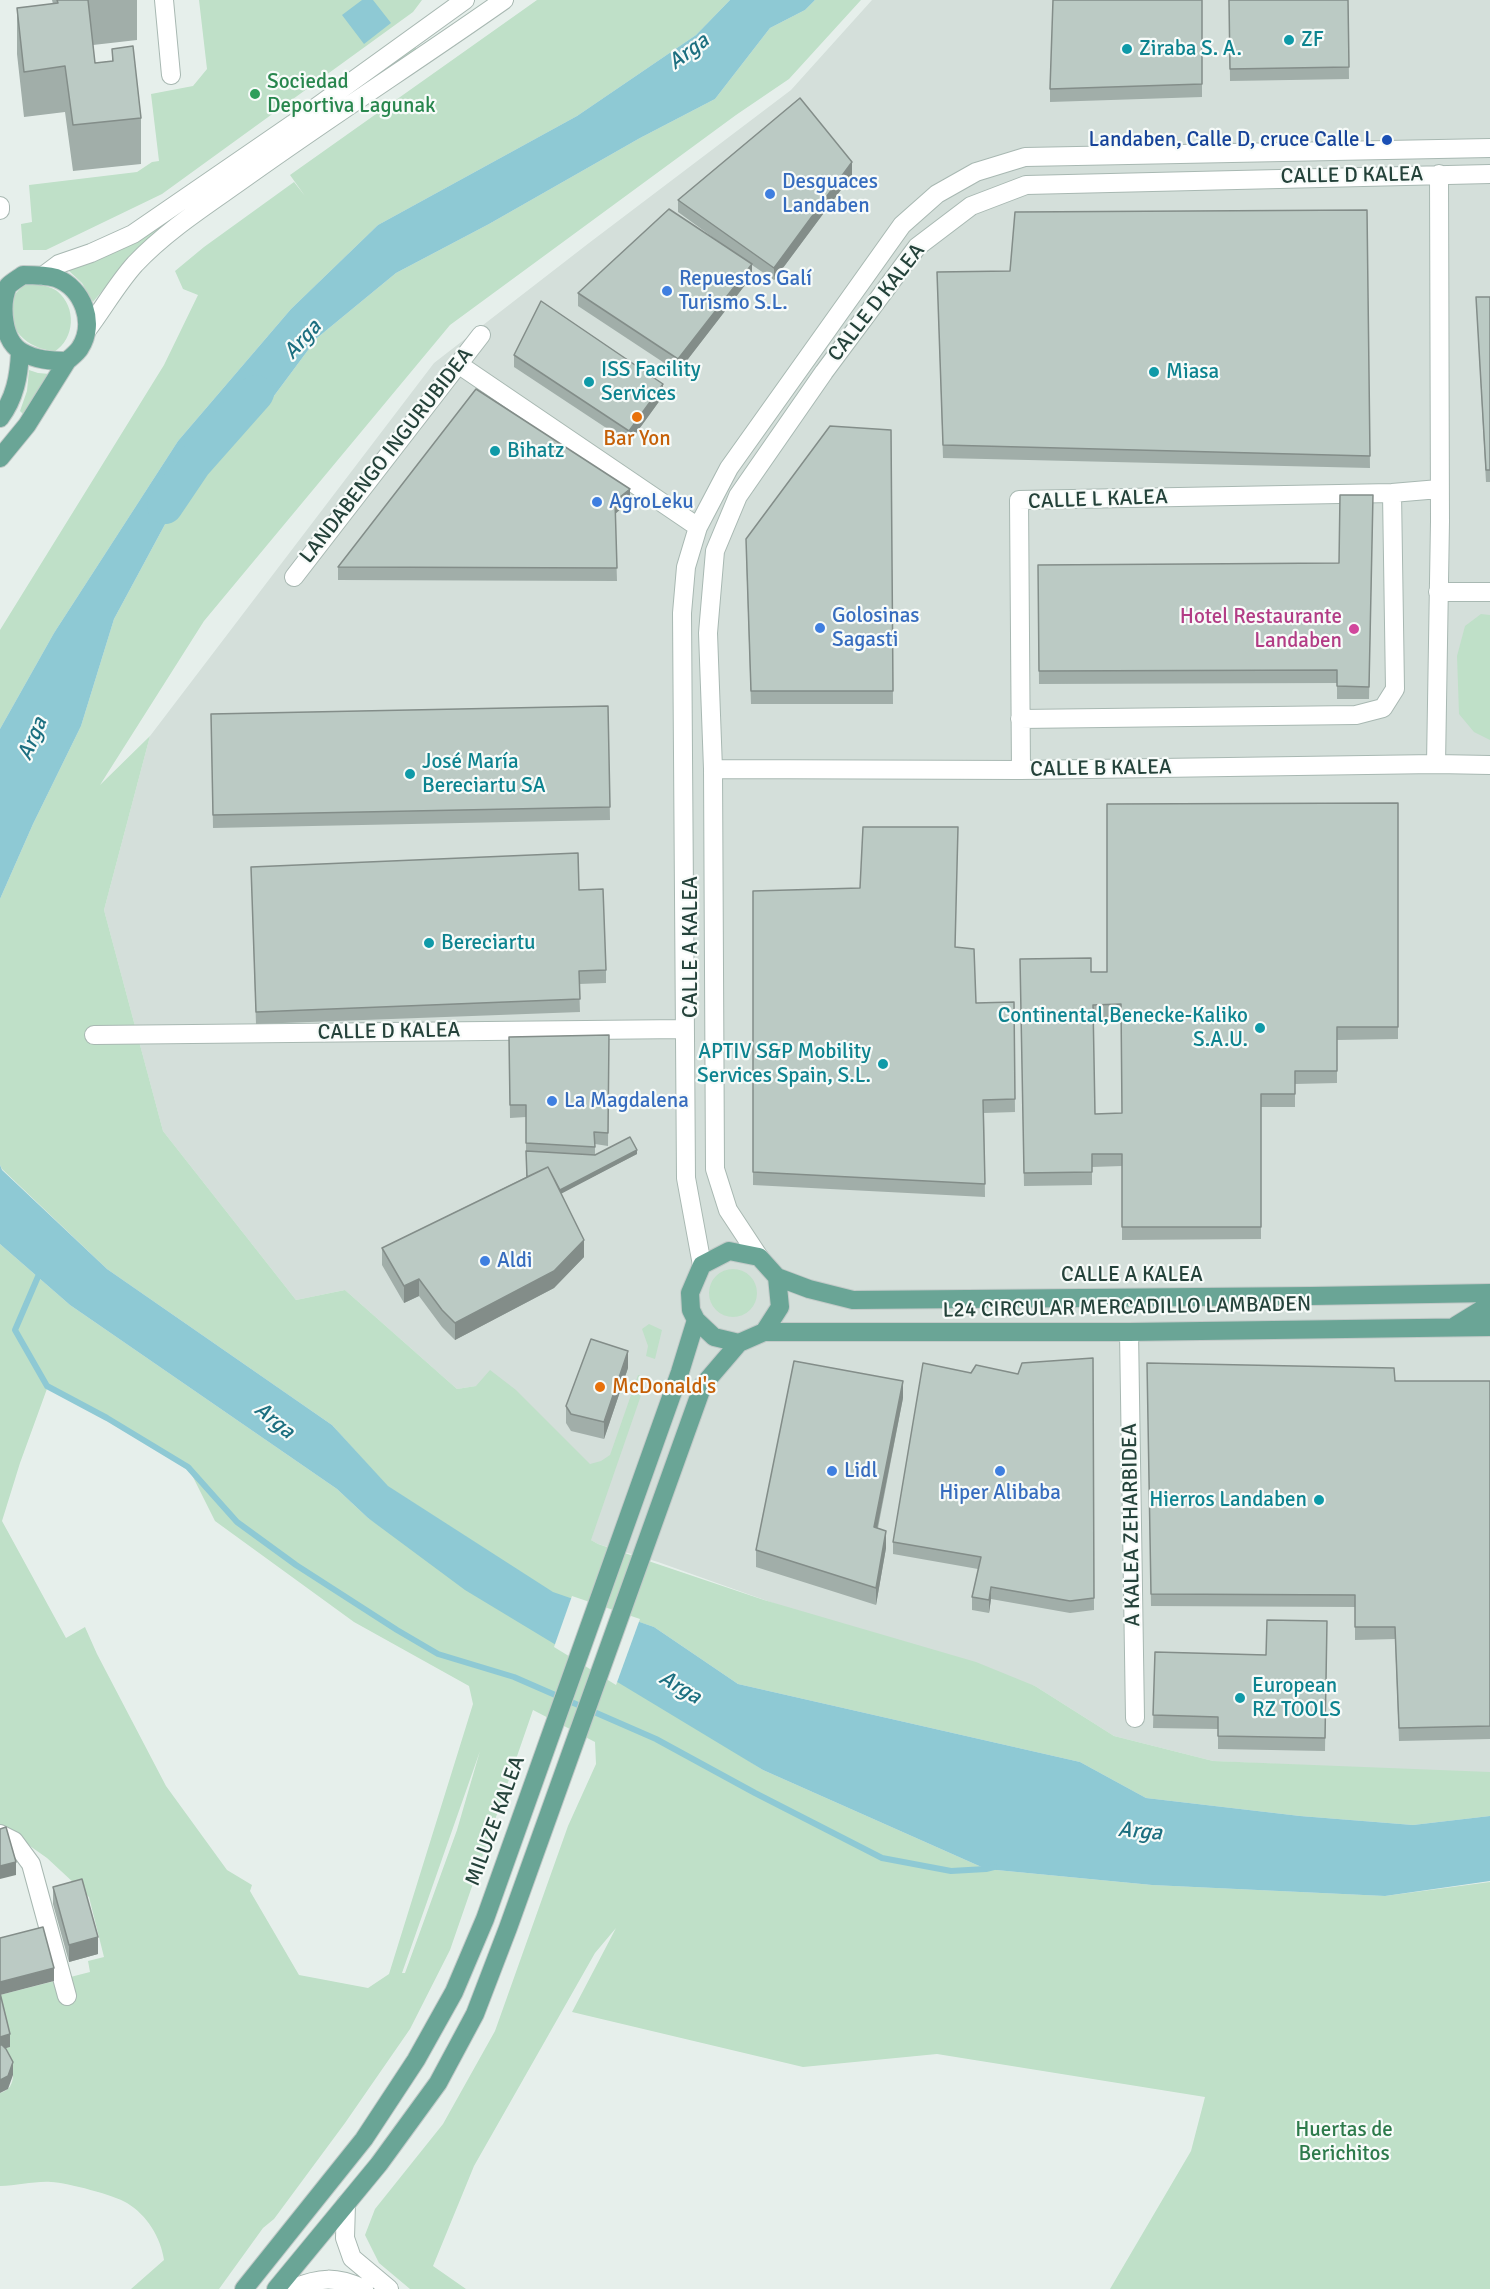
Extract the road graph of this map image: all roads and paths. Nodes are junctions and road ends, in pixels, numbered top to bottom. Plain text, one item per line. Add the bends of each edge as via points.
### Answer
1 (164, 0) edge
2 (465, 0) edge
3 (504, 0) edge
4 (171, 75) dead end
5 (1490, 148) edge
6 (1321, 151) junction
7 (1490, 157) edge
8 (1440, 174) junction
9 (1490, 174) edge
10 (0, 274) edge
11 (23, 275) junction
12 (43, 276) junction
13 (1, 321) edge
14 (87, 330) junction
15 (481, 335) dead end
16 (20, 352) junction
17 (67, 362) junction
18 (458, 364) junction
19 (0, 418) edge
20 (0, 459) edge
21 (1439, 489) junction
22 (1392, 493) junction
23 (698, 527) junction
24 (294, 577) dead end
25 (1438, 592) junction
26 (1490, 592) edge
27 (683, 712) junction
28 (1020, 719) junction
29 (1436, 764) junction
30 (1490, 765) edge
31 (713, 769) junction
32 (1021, 770) junction
33 (683, 773) joint
34 (683, 857) junction
35 (684, 1029) junction
36 (94, 1035) dead end
37 (759, 1257) junction
38 (702, 1265) junction
39 (777, 1277) junction
40 (1490, 1293) edge
41 (1490, 1310) edge
42 (696, 1320) junction
43 (1453, 1327) junction
44 (1490, 1327) edge
45 (764, 1332) junction
46 (1129, 1332) junction
47 (739, 1342) junction
48 (1135, 1718) dead end
49 (0, 1834) edge
50 (67, 1996) dead end
51 (346, 2204) junction
52 (244, 2289) edge
53 (276, 2289) edge
54 (291, 2289) edge
55 (364, 2289) edge
56 (389, 2289) edge

1 - 4 street
2 - 12 street via 133,234 59,264
3 - 14 street via 186,220 134,266
5 - 6 street, CALLE D KALEA
6 - 8 street via 1341,158 1410,159
6 - 23 street, CALLE D KALEA via 1025,158 976,172 937,194 902,225 729,468
7 - 8 street via 1455,159
8 - 9 street, CALLE D KALEA
8 - 21 street
8 - 31 street, CALLE D KALEA via 1026,185 971,206 917,246 738,496 716,551 708,633
10 - 11 main road
11 - 12 main road
11 - 13 main road via 8,286 1,303
12 - 14 main road via 74,289 86,310
13 - 16 main road via 8,339
14 - 17 main road via 80,348
15 - 18 street, LANDABENGO INGURUBIDEA
16 - 17 main road via 44,361
16 - 19 main road via 19,380
17 - 20 main road
18 - 23 street
18 - 24 street, LANDABENGO INGURUBIDEA
21 - 22 street, CALLE L KALEA
21 - 25 street
22 - 28 street via 1395,689 1383,708 1356,715
22 - 28 street, CALLE L KALEA via 1019,500
23 - 27 street, CALLE D KALEA via 686,567 682,613
25 - 26 street
25 - 29 street
27 - 31 street via 693,723 693,755
27 - 33 street, CALLE D KALEA
28 - 32 street, CALLE L KALEA
29 - 30 street, CALLE B KALEA
29 - 32 street, CALLE B KALEA
31 - 32 street, CALLE B KALEA
31 - 34 street via 693,785 691,827
31 - 37 street, CALLE A KALEA via 715,1170 728,1210
33 - 34 street, CALLE A KALEA
34 - 35 street, CALLE A KALEA
35 - 36 street, CALLE D KALEA
35 - 38 street, CALLE A KALEA via 686,1178
37 - 38 main road via 729,1251
37 - 39 main road
38 - 42 main road via 690,1293
39 - 40 main road, CALLE A KALEA via 854,1300
39 - 45 main road via 780,1307
41 - 43 main road via 1481,1310
42 - 47 main road via 714,1337
42 - 52 main road, MILUZE KALEA via 485,1919 454,1992 416,2060 364,2139
43 - 44 main road, L24 CIRCULAR MERCADILLO LAMBADEN
43 - 46 main road, L24 CIRCULAR MERCADILLO LAMBADEN
45 - 46 main road, L24 CIRCULAR MERCADILLO LAMBADEN
45 - 47 main road
46 - 48 street, A KALEA ZEHARBIDEA
47 - 51 main road via 703,1385 475,2014 438,2083
49 - 50 street via 14,1841 31,1863
51 - 53 main road
51 - 56 street via 345,2238 352,2258
54 - 55 street via 322,2278 339,2279

